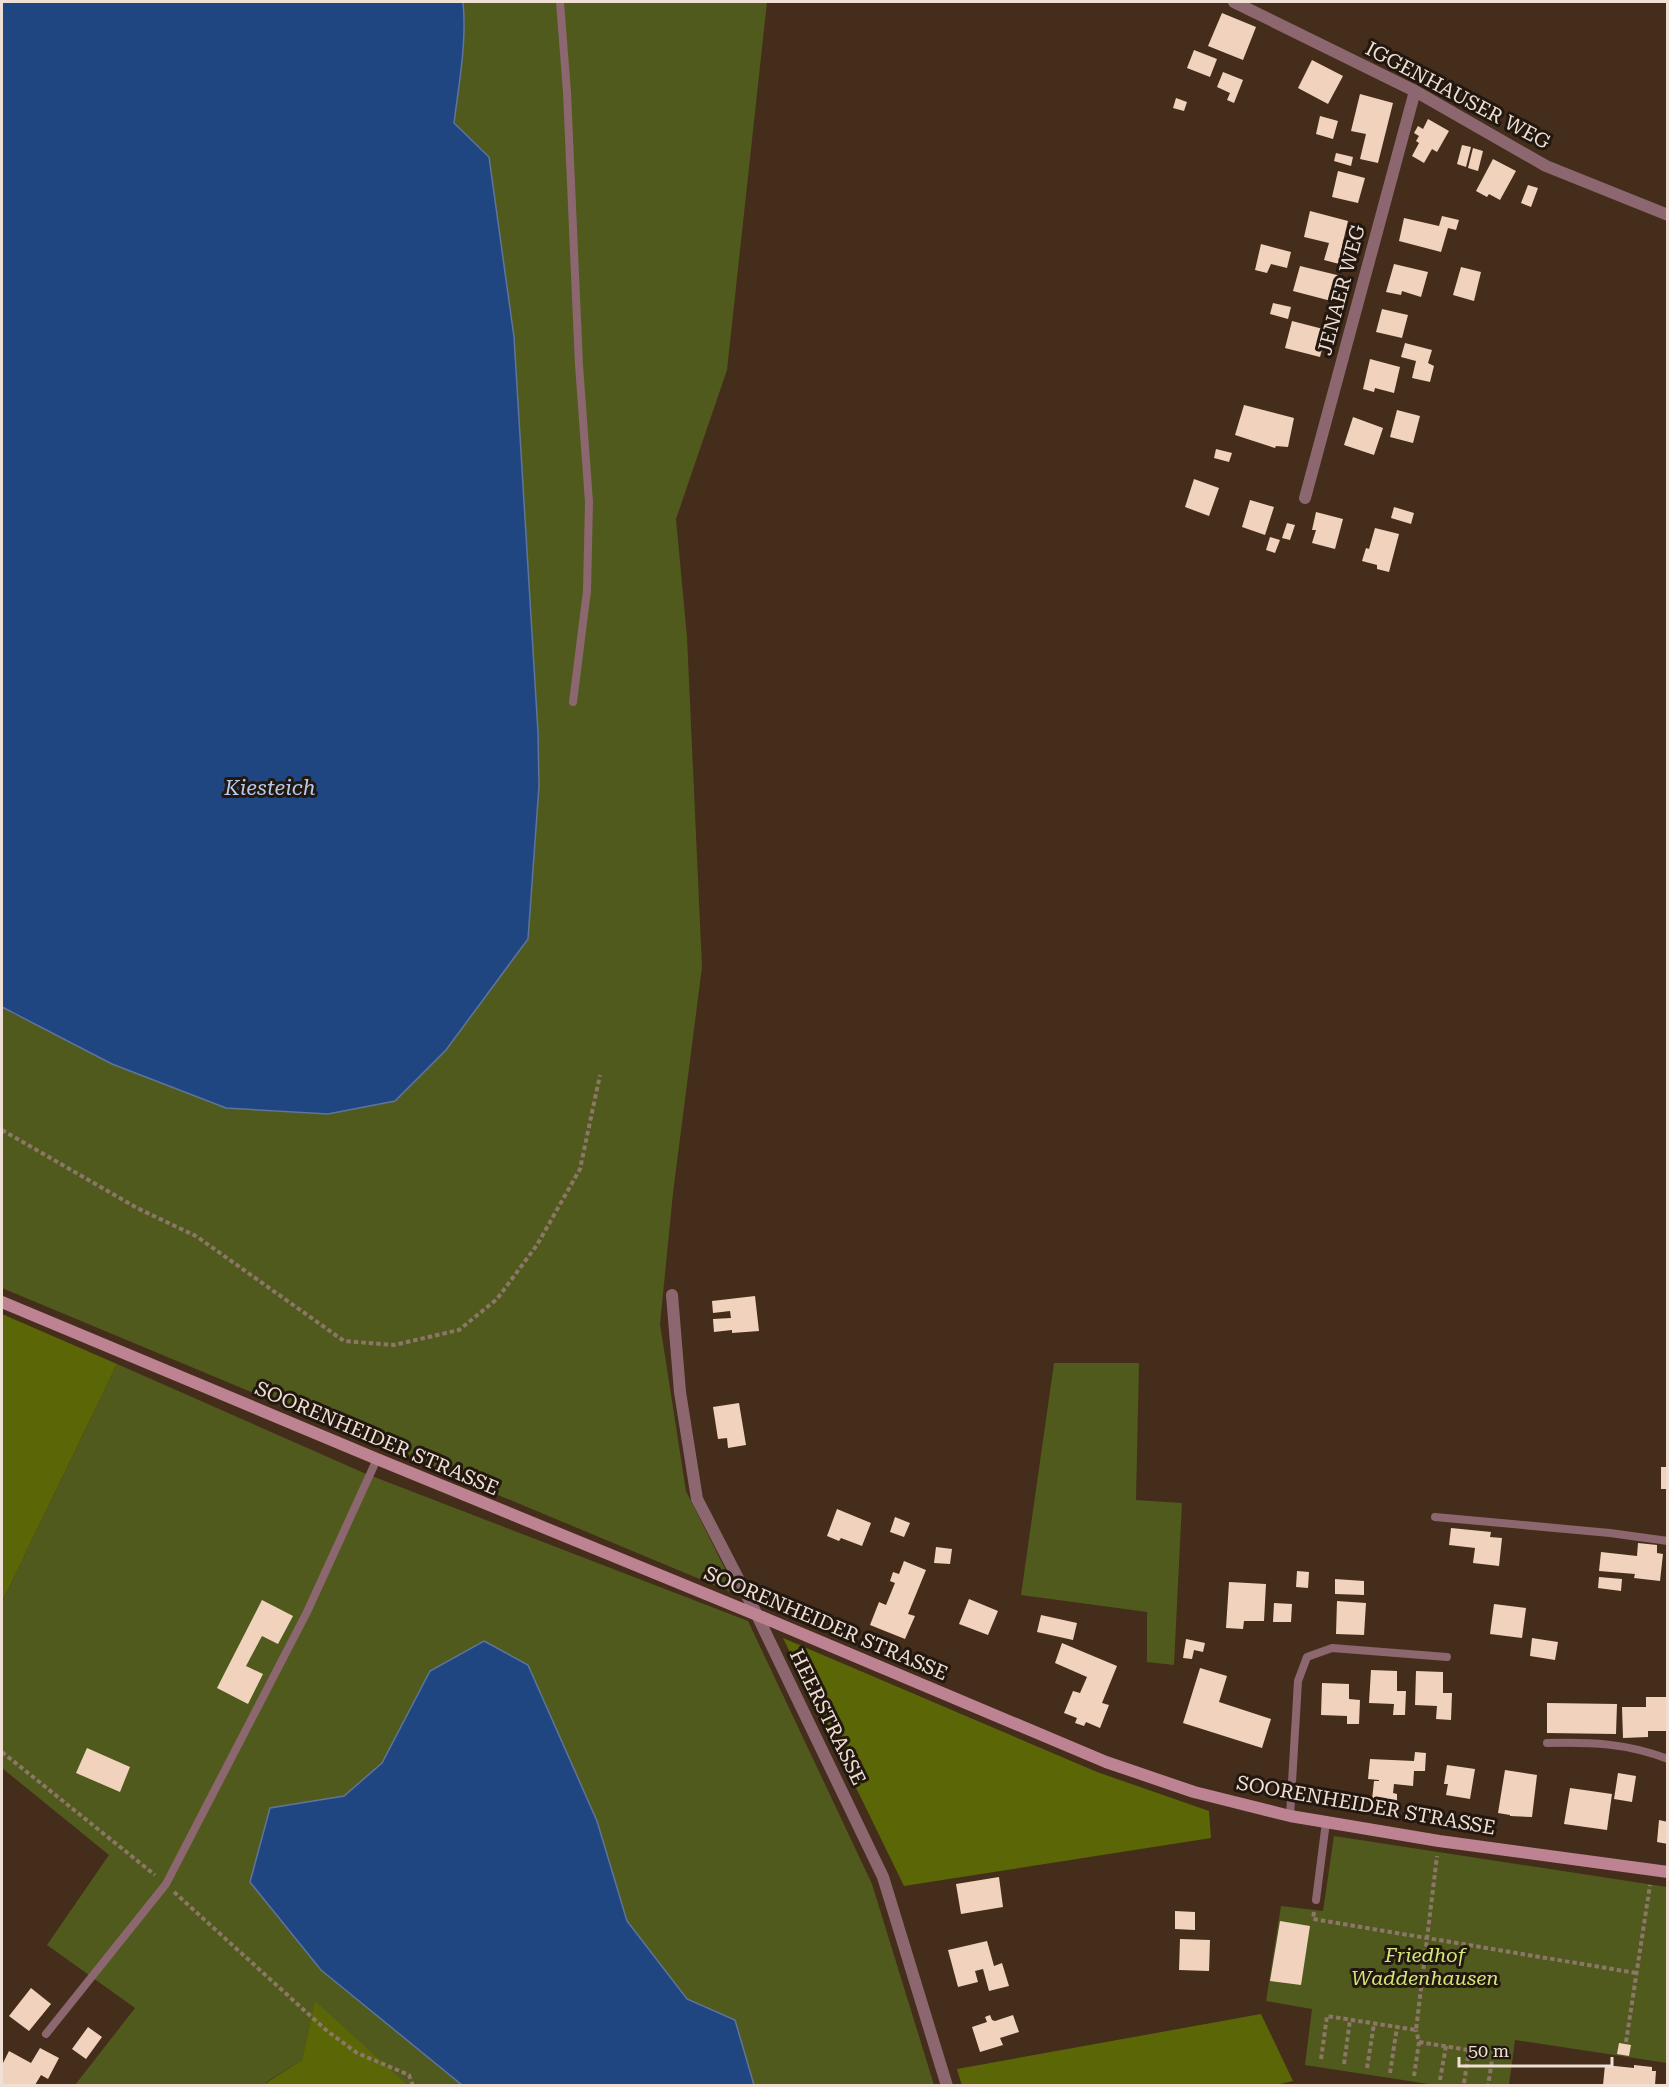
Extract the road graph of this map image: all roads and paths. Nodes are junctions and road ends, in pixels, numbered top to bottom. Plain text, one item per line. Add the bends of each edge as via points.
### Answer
1 (560, 2) edge
2 (1234, 2) edge
3 (1415, 91) junction
4 (1668, 215) edge
5 (1305, 498) dead end
6 (573, 702) dead end
7 (600, 1075) dead end
8 (2, 1130) edge
9 (672, 1295) dead end
10 (2, 1302) edge
11 (377, 1459) junction
12 (1435, 1517) dead end
13 (1668, 1541) edge
14 (757, 1615) junction
15 (1447, 1656) dead end
16 (1547, 1743) dead end
17 (2, 1752) edge
18 (1668, 1759) edge
19 (1290, 1816) junction
20 (1326, 1822) junction
21 (1439, 1841) junction
22 (1653, 1870) junction
23 (1668, 1872) edge
24 (166, 1884) junction
25 (1316, 1900) joint
26 (1426, 1938) junction
27 (1636, 1973) junction
28 (1350, 2020) junction
29 (1374, 2024) junction
30 (1397, 2027) junction
31 (1416, 2030) junction
32 (46, 2034) dead end
33 (1419, 2042) junction
34 (1626, 2042) dead end
35 (1446, 2046) junction
36 (1469, 2050) junction
37 (1321, 2059) dead end
38 (1344, 2064) dead end
39 (1367, 2068) dead end
40 (1390, 2073) dead end
41 (1414, 2076) dead end
42 (1440, 2080) dead end
43 (1464, 2084) dead end
44 (413, 2085) edge
45 (947, 2085) edge
46 (1488, 2085) edge

1 - 6 lane via 589,502 587,591
2 - 3 street, IGGENHAUSER WEG
3 - 4 street, IGGENHAUSER WEG via 1546,166
3 - 5 street, JENAER WEG
7 - 8 path via 579,1169 537,1245 497,1299 459,1330 394,1345 344,1341 196,1236 137,1208
9 - 14 street, HEERSTRASSE via 680,1392 697,1499
10 - 11 main road, SOORENHEIDER STRASSE
11 - 14 main road, SOORENHEIDER STRASSE
11 - 24 lane via 307,1612
12 - 13 lane
14 - 19 main road, SOORENHEIDER STRASSE via 1106,1762 1194,1792
14 - 45 street, HEERSTRASSE via 883,1877
15 - 19 lane via 1332,1648 1307,1657 1298,1681
16 - 18 lane via 1600,1742
17 - 24 path
19 - 20 main road, SOORENHEIDER STRASSE
20 - 21 main road, SOORENHEIDER STRASSE
20 - 25 lane
21 - 22 main road, SOORENHEIDER STRASSE
21 - 26 path
22 - 23 main road, SOORENHEIDER STRASSE
22 - 27 path
24 - 32 lane
24 - 44 path via 326,2030 357,2053 409,2075
25 - 26 path via 1313,1919
26 - 27 path
26 - 31 path
27 - 34 path
28 - 29 path
28 - 37 path via 1327,2016
28 - 38 path
29 - 30 path
29 - 39 path
30 - 31 path
30 - 40 path
31 - 33 path
33 - 35 path
33 - 41 path
35 - 36 path
35 - 42 path
36 - 43 path
36 - 46 path via 1492,2054

